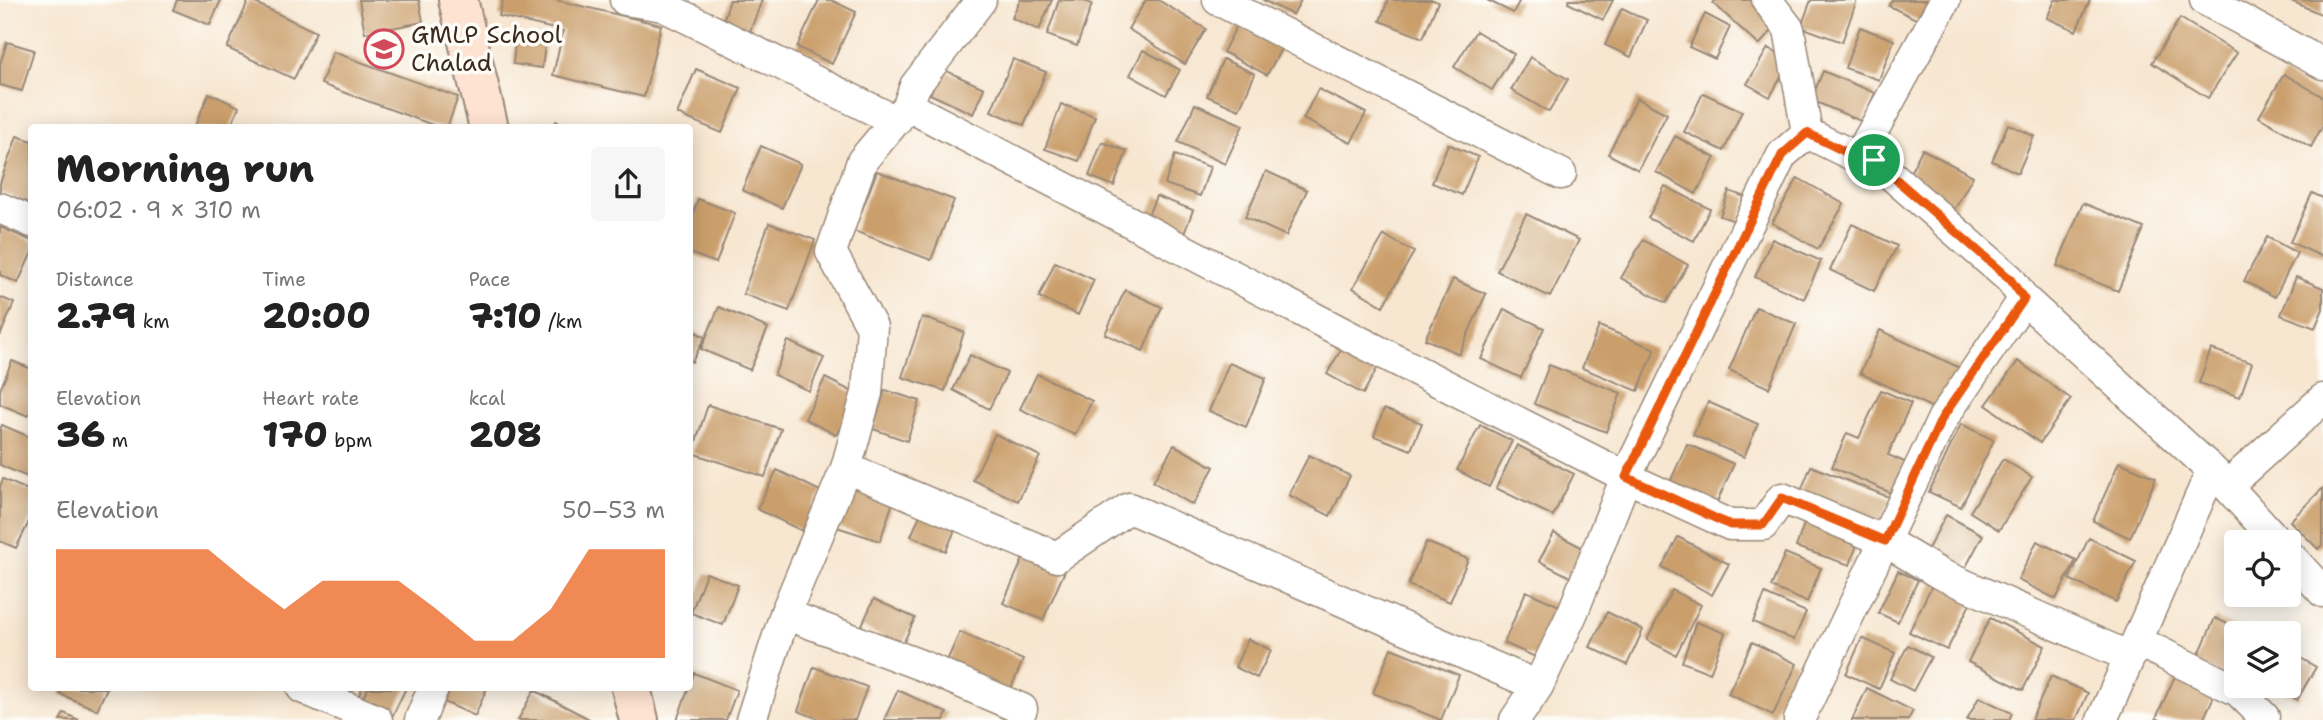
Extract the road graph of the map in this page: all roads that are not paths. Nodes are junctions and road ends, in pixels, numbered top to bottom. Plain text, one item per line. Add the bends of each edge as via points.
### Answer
1 (458, 0) edge
2 (625, 0) edge
3 (981, 0) edge
4 (1218, 0) edge
5 (1767, 0) edge
6 (1945, 0) edge
7 (2205, 0) edge
8 (2323, 64) edge
9 (902, 113) junction
10 (488, 124) edge
11 (1807, 133) junction
12 (1858, 158) junction
13 (1561, 174) dead end
14 (0, 208) edge
15 (28, 220) edge
16 (2024, 299) junction
17 (2323, 399) edge
18 (846, 468) junction
19 (1626, 477) junction
20 (2220, 478) junction
21 (2267, 530) edge
22 (1885, 541) junction
23 (2301, 568) edge
24 (2323, 592) edge
25 (785, 614) junction
26 (2133, 649) junction
27 (1538, 686) junction
28 (309, 691) edge
29 (432, 691) edge
30 (632, 691) edge
31 (1022, 709) dead end
32 (377, 720) edge
33 (420, 720) edge
34 (639, 720) edge
35 (751, 720) edge
36 (1515, 720) edge
37 (1799, 720) edge
38 (2102, 720) edge
39 (2262, 720) edge

1 - 10 main road
2 - 9 street via 663,6
3 - 9 street via 915,86
4 - 13 street
5 - 11 street via 1789,29
6 - 12 street
7 - 8 street
9 - 18 street via 862,161 831,252 872,327 867,393
9 - 19 street
11 - 12 street
11 - 19 street via 1782,155
12 - 16 street via 1874,160 2010,279
14 - 15 street
16 - 20 street
16 - 22 street via 1942,418
17 - 20 street
18 - 25 street
18 - 27 street via 1057,557 1129,508
19 - 22 street via 1730,525 1763,525 1782,498
19 - 27 street via 1573,612
20 - 21 street
20 - 26 street
22 - 26 street via 1940,574
22 - 37 street
23 - 24 street
25 - 31 street
25 - 35 street
26 - 38 street
26 - 39 street via 2238,691 2264,716
27 - 36 street
28 - 32 street
29 - 33 street
30 - 34 main road

